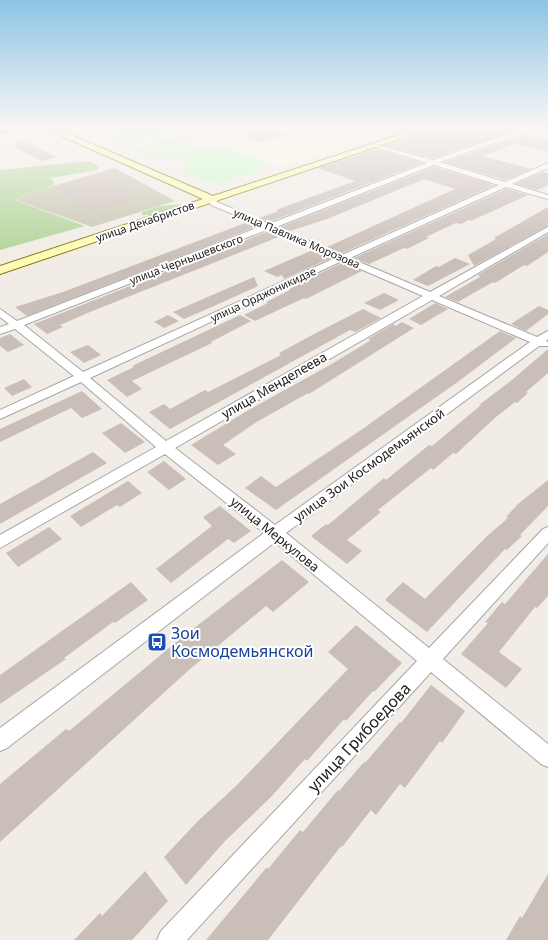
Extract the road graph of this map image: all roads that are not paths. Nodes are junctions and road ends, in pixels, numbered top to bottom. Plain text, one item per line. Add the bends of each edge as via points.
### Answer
1 (149, 172) edge
2 (294, 172) edge
3 (409, 172) edge
4 (462, 172) edge
5 (532, 172) edge
6 (504, 184) junction
7 (548, 197) edge
8 (212, 199) junction
9 (269, 227) junction
10 (548, 229) edge
11 (342, 258) junction
12 (0, 270) edge
13 (432, 295) junction
14 (0, 312) edge
15 (16, 325) junction
16 (0, 331) edge
17 (545, 340) edge
18 (82, 377) junction
19 (0, 415) edge
20 (165, 447) junction
21 (275, 533) junction
22 (548, 533) edge
23 (0, 542) edge
24 (430, 660) junction
25 (0, 742) edge
26 (548, 757) edge
27 (170, 940) edge

1 - 8 street, улица Павлика Морозова
2 - 8 street, улица Декабристов
3 - 9 street, улица Чернышевского
4 - 6 street
5 - 6 street, улица Орджоникидзе
6 - 7 street
6 - 11 street, улица Орджоникидзе
8 - 9 street, улица Павлика Морозова via 214,203
8 - 12 street, улица Декабристов
9 - 11 street, улица Павлика Морозова
9 - 15 street, улица Чернышевского
10 - 13 street, улица Менделеева
11 - 13 street, улица Павлика Морозова
11 - 18 street, улица Орджоникидзе
13 - 17 street, улица Павлика Морозова
13 - 20 street, улица Менделеева
14 - 15 street, улица Меркулова
15 - 16 street, улица Чернышевского
15 - 18 street, улица Меркулова
17 - 21 street, улица Зои Космодемьянской
18 - 19 street, улица Орджоникидзе
18 - 20 street, улица Меркулова
20 - 21 street, улица Меркулова
20 - 23 street, улица Менделеева
21 - 24 street, улица Меркулова
21 - 25 street, улица Зои Космодемьянской
22 - 24 street, улица Грибоедова
24 - 26 street, улица Меркулова
24 - 27 street, улица Грибоедова

